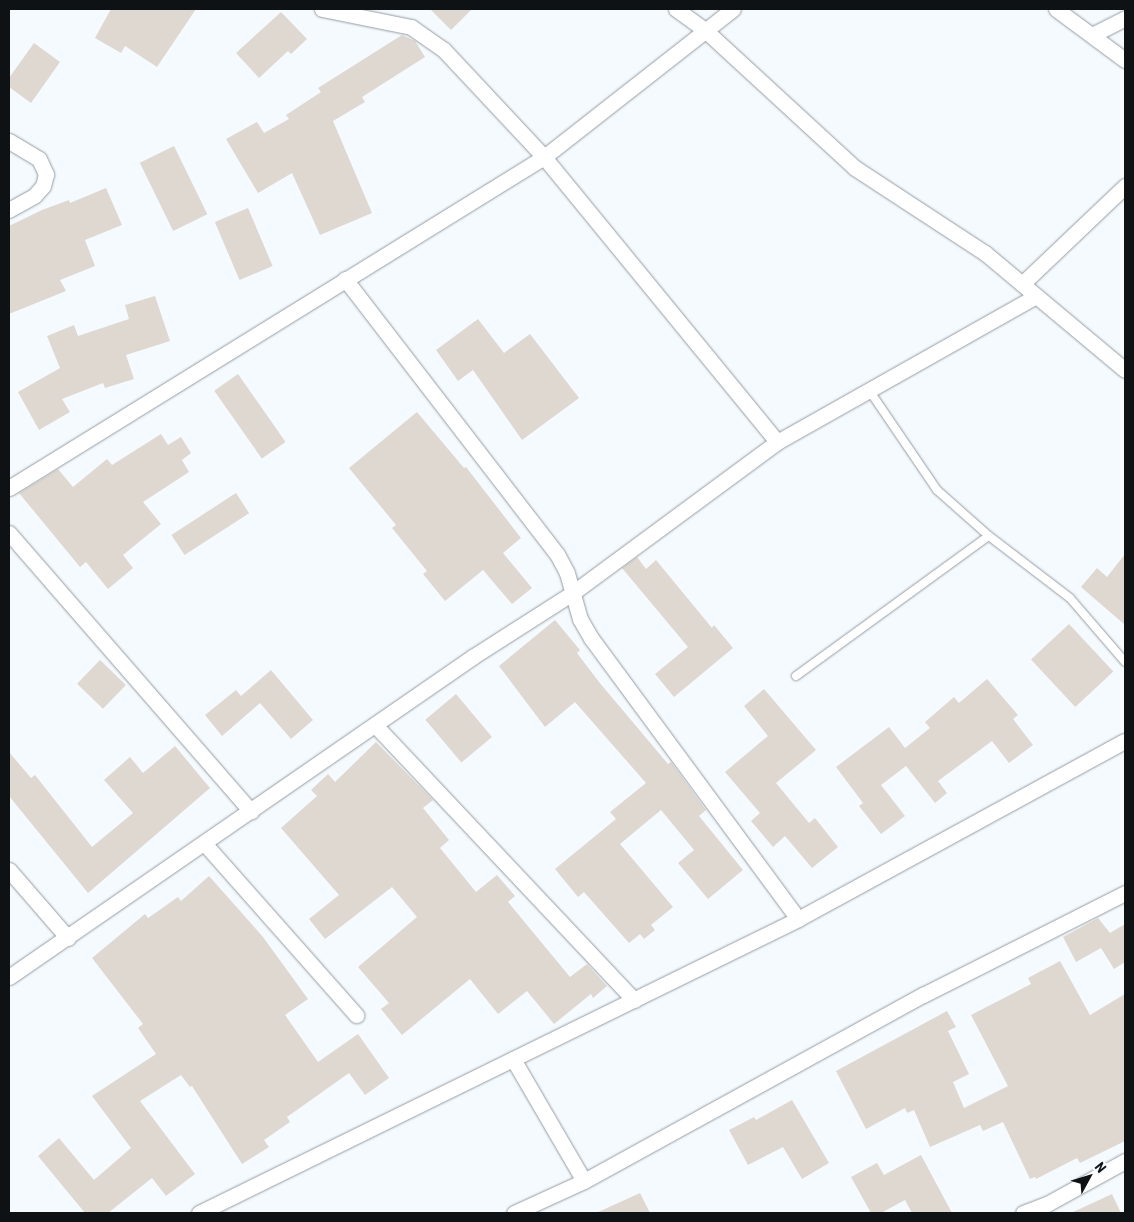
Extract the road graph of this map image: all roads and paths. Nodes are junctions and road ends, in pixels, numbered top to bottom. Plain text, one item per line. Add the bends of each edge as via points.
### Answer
1 (322, 9) edge
2 (676, 9) edge
3 (733, 9) edge
4 (1056, 9) edge
5 (1125, 18) edge
6 (706, 31) junction
7 (1094, 34) junction
8 (1125, 60) edge
9 (9, 141) edge
10 (544, 157) junction
11 (1125, 186) edge
12 (9, 210) edge
13 (345, 279) junction
14 (1022, 284) junction
15 (1036, 296) junction
16 (1125, 370) edge
17 (869, 390) junction
18 (777, 442) junction
19 (9, 488) edge
20 (9, 533) edge
21 (989, 536) junction
22 (570, 594) junction
23 (1125, 662) edge
24 (796, 676) dead end
25 (375, 725) junction
26 (1125, 741) edge
27 (251, 811) junction
28 (204, 843) junction
29 (9, 870) edge
30 (1125, 893) edge
31 (798, 919) junction
32 (68, 938) junction
33 (9, 977) edge
34 (634, 1000) junction
35 (356, 1015) dead end
36 (513, 1059) junction
37 (1125, 1161) edge
38 (584, 1181) junction
39 (1049, 1209) edge
40 (217, 1210) edge
41 (199, 1213) edge
42 (514, 1213) edge
43 (1023, 1213) edge

1 - 10 street via 411,27 444,50
2 - 6 street
3 - 6 street
4 - 7 street
5 - 7 street
6 - 10 street
6 - 14 street via 855,168 985,253
7 - 8 street
9 - 12 street via 39,159 46,174 43,186 34,196
10 - 13 street
10 - 18 street
11 - 14 street
13 - 19 street
13 - 22 street via 557,554 567,573
14 - 15 street
15 - 16 street
15 - 17 street
17 - 18 street
17 - 21 lane via 937,490
18 - 22 street
20 - 27 street
21 - 23 lane via 1070,598
21 - 24 lane
22 - 25 street
22 - 31 street via 591,638
25 - 27 street
25 - 34 street
26 - 31 street
27 - 28 street
28 - 32 street
28 - 35 street
29 - 32 street
30 - 38 street via 923,995
31 - 34 street
32 - 33 street
34 - 36 street
36 - 38 street
36 - 40 street
37 - 39 street
38 - 42 street
39 - 43 street
40 - 41 street

